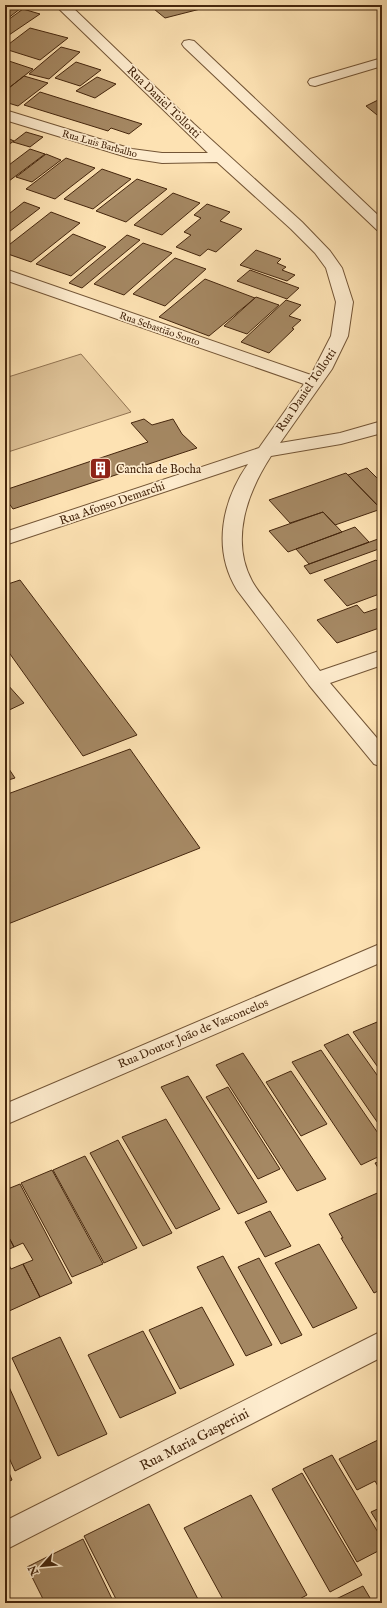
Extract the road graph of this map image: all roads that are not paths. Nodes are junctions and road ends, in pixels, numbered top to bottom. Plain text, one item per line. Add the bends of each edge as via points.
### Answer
1 (62, 5) edge
2 (189, 44) dead end
3 (382, 62) edge
4 (315, 82) dead end
5 (5, 115) edge
6 (221, 157) junction
7 (382, 227) edge
8 (5, 274) edge
9 (315, 382) junction
10 (382, 427) edge
11 (264, 452) junction
12 (5, 539) edge
13 (382, 657) edge
14 (316, 680) junction
15 (382, 759) edge
16 (382, 952) edge
17 (5, 1115) edge
18 (382, 1343) edge
19 (5, 1536) edge

1 - 6 street, Rua Daniel Tollotti
2 - 7 lane
3 - 4 lane
5 - 6 street, Rua Luis Barbalho via 130,153 162,158
6 - 9 street, Rua Daniel Tollotti via 310,240 326,257 336,273 344,295 344,319 335,349
8 - 9 street, Rua Sebastião Souto
9 - 11 street, Rua Daniel Tollotti
10 - 11 street, Rua Afonso Demarchi via 341,438
11 - 12 street, Rua Afonso Demarchi
11 - 14 street, Rua Daniel Tollotti via 246,482 237,504 231,538 236,569 244,585
13 - 14 street
14 - 15 street, Rua Daniel Tollotti
16 - 17 street, Rua Doutor João de Vasconcelos
18 - 19 street, Rua Maria Gasperini

